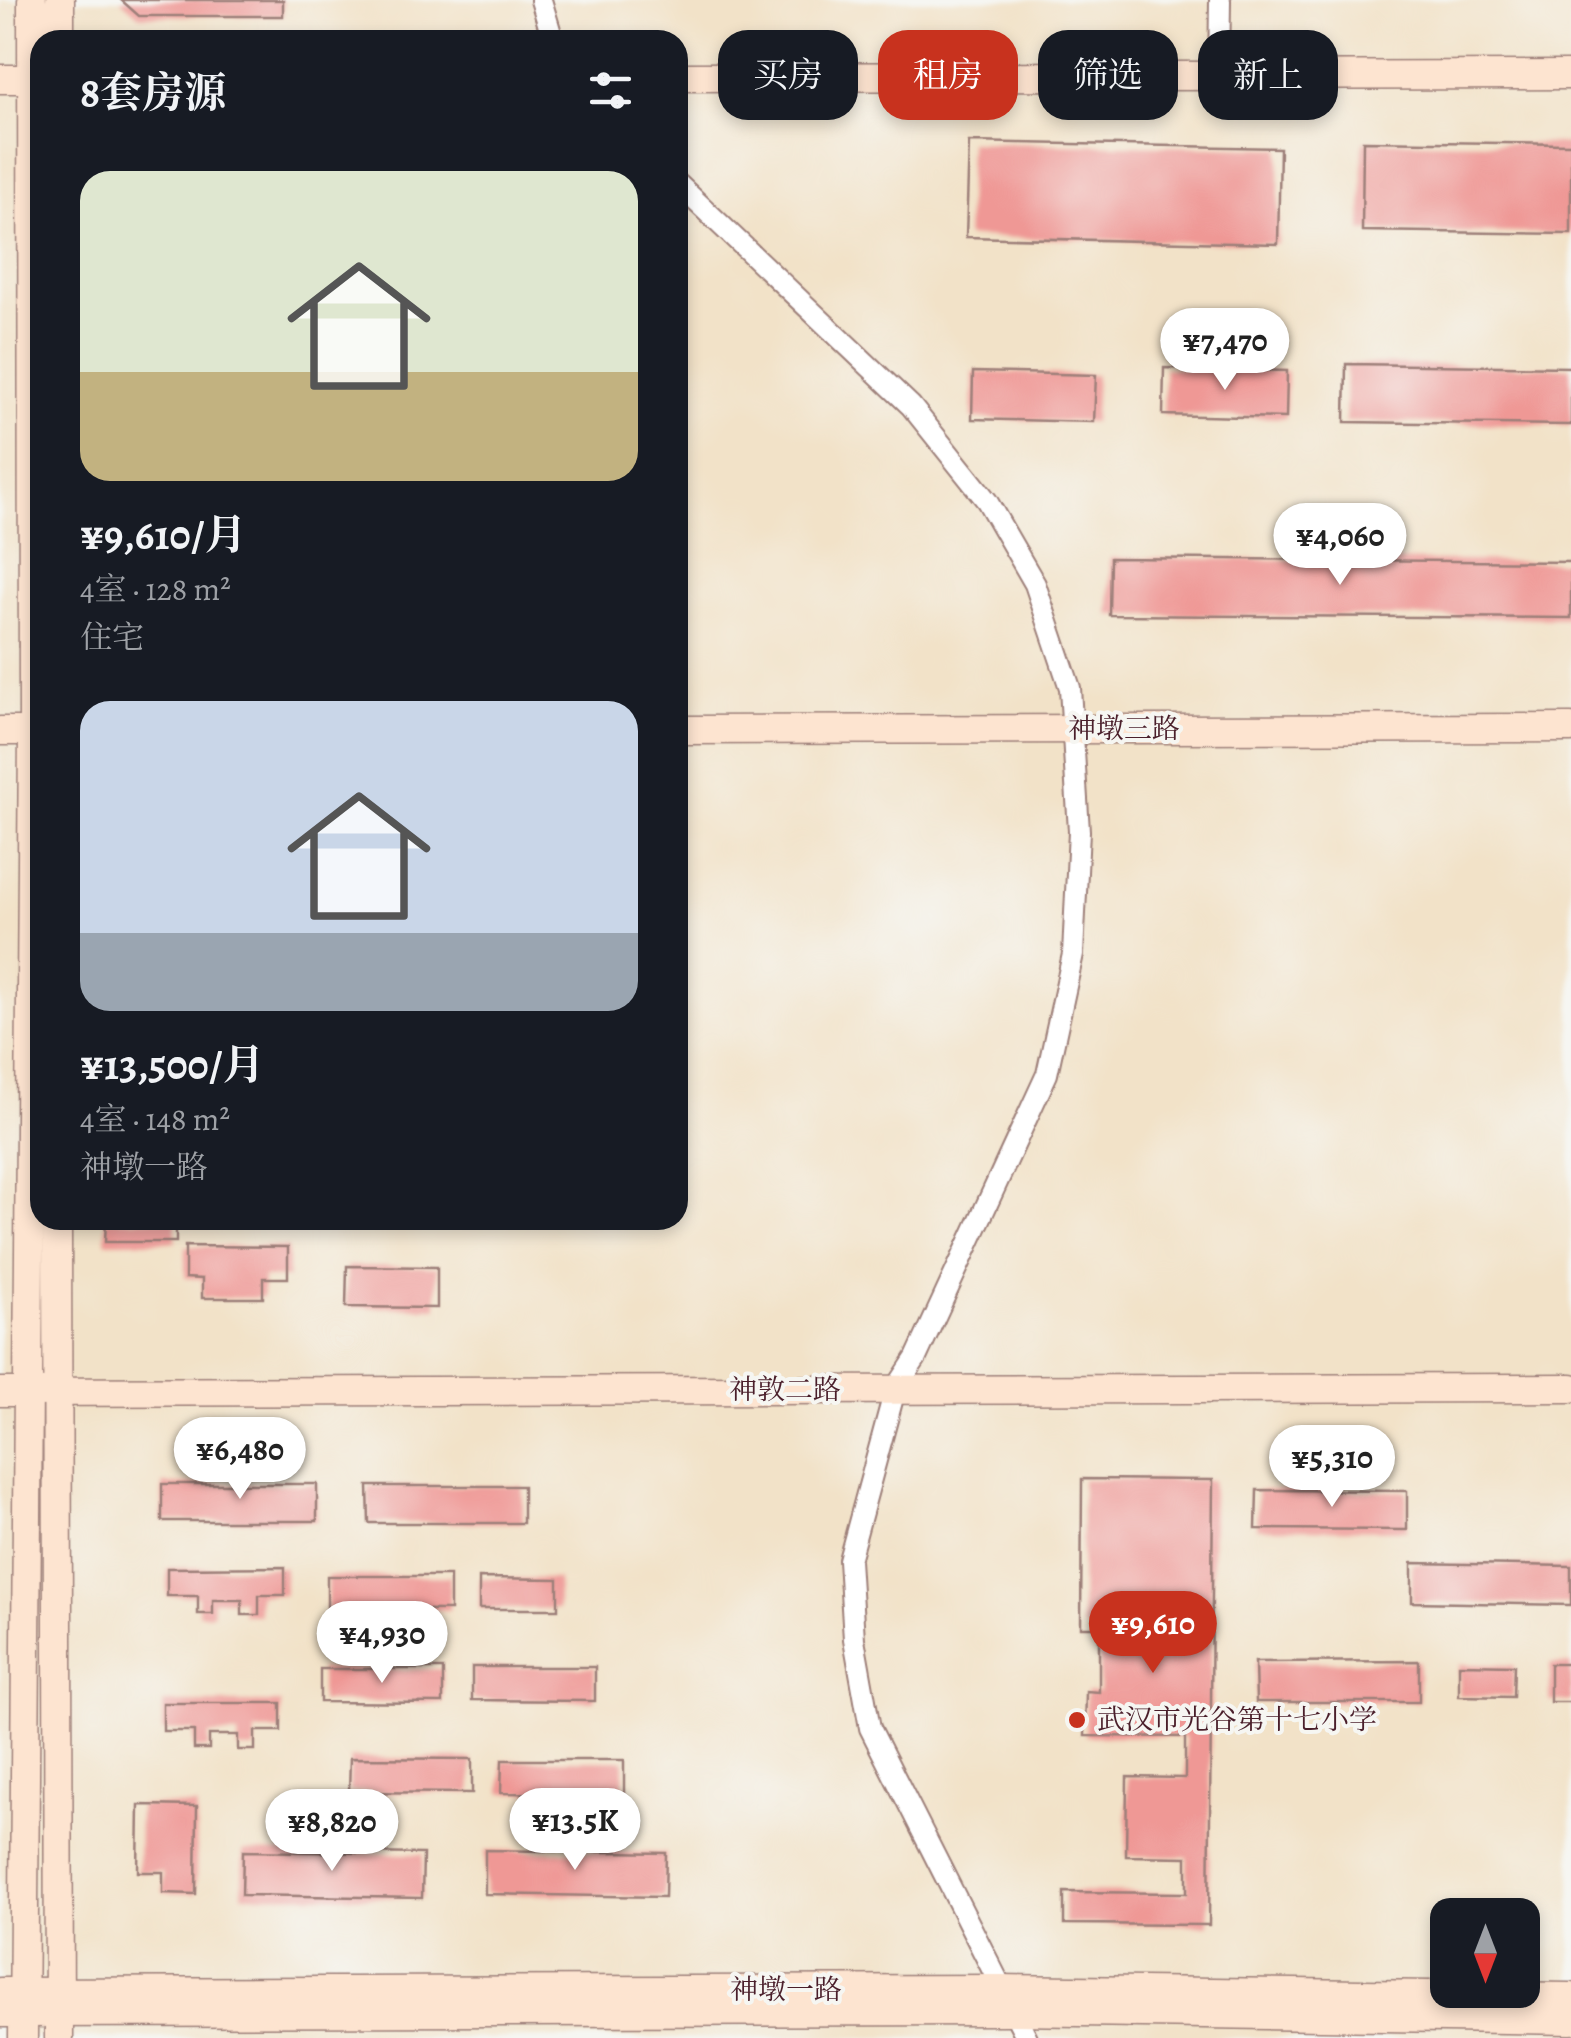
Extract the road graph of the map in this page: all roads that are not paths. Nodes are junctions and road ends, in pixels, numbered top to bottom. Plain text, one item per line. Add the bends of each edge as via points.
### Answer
1 (32, 0) edge
2 (60, 0) edge
3 (541, 0) edge
4 (1220, 0) edge
5 (34, 30) edge
6 (60, 30) edge
7 (549, 30) edge
8 (1220, 30) edge
9 (1571, 75) edge
10 (1198, 76) edge
11 (1338, 76) edge
12 (688, 77) edge
13 (0, 78) edge
14 (30, 79) edge
15 (688, 194) edge
16 (1571, 728) edge
17 (1073, 729) junction
18 (688, 730) edge
19 (0, 731) edge
20 (30, 731) edge
21 (30, 1227) edge
22 (55, 1230) edge
23 (1571, 1388) edge
24 (895, 1390) junction
25 (28, 1392) edge
26 (1571, 1998) edge
27 (1009, 2000) junction
28 (13, 2010) edge
29 (59, 2014) edge
30 (1571, 2020) edge
31 (1027, 2038) edge

1 - 5 street
2 - 6 street
3 - 7 street
4 - 8 street
9 - 11 street
10 - 12 street
13 - 14 street
15 - 17 street via 911,406 987,501 1035,584 1070,688
16 - 17 street, 神墩三路
17 - 18 street, 神墩三路
17 - 24 street via 1079,830 1074,954 1047,1074 916,1358
19 - 20 street
21 - 25 street
22 - 25 street
23 - 24 street, 神敦二路
24 - 25 street, 神敦二路
24 - 27 street via 849,1560 870,1728
25 - 28 street
25 - 29 street
26 - 27 street, 神墩一路
27 - 29 street, 神墩一路
27 - 30 street, 神墩一路
27 - 31 street
28 - 29 street, 神墩一路

